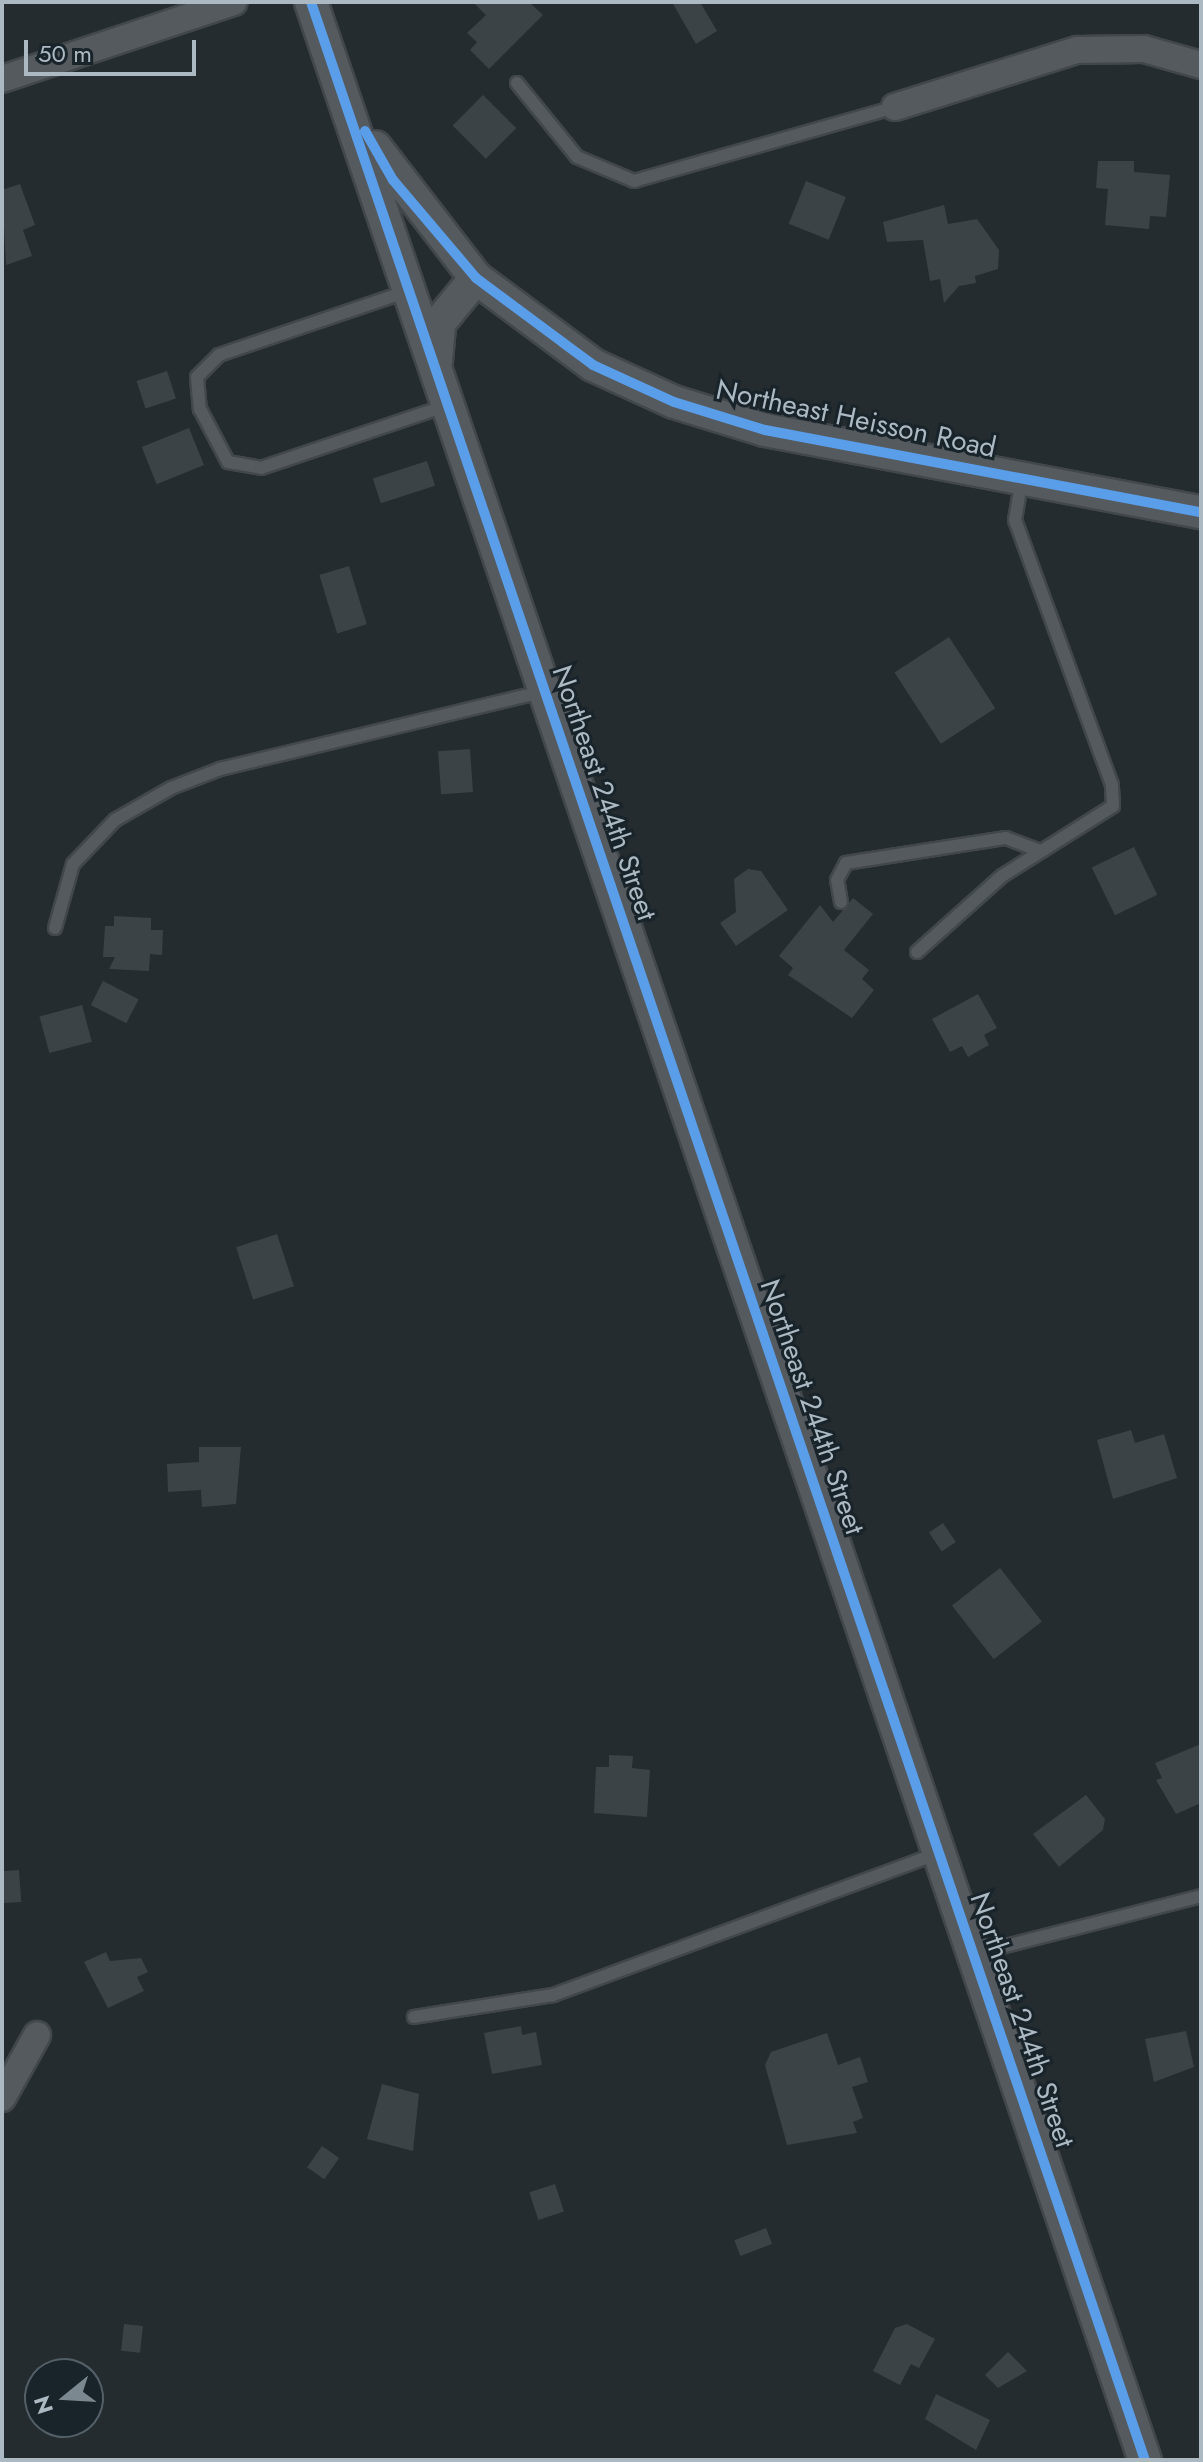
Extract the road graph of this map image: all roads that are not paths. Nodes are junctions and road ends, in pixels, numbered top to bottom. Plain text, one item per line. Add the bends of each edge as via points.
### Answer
1 (234, 2) edge
2 (311, 2) edge
3 (1201, 65) edge
4 (2, 79) edge
5 (517, 83) dead end
6 (343, 93) junction
7 (895, 107) joint
8 (476, 278) junction
9 (409, 291) junction
10 (435, 369) junction
11 (448, 405) junction
12 (1022, 478) junction
13 (1201, 512) edge
14 (544, 691) junction
15 (1038, 850) junction
16 (841, 902) dead end
17 (55, 928) dead end
18 (917, 952) dead end
19 (940, 1853) junction
20 (1201, 1896) edge
21 (974, 1954) junction
22 (414, 2017) dead end
23 (37, 2035) dead end
24 (2, 2098) edge
25 (1145, 2460) edge

1 - 4 street
2 - 6 street
3 - 7 street via 1144,49 1077,50
5 - 7 lane via 577,157 634,181
6 - 8 street, Northeast Heisson Road via 393,180
6 - 9 street
8 - 10 street, Northeast 244th Street via 439,323
8 - 12 street, Northeast Heisson Road via 593,365 674,402 765,430
9 - 10 street
9 - 11 lane via 219,355 197,377 200,409 228,462 261,468
10 - 11 street, Northeast 244th Street
11 - 14 street, Northeast 244th Street
12 - 13 street, Northeast Heisson Road
12 - 15 lane via 1015,520 1112,785 1113,806
14 - 17 lane via 220,769 171,788 115,820 73,864
14 - 19 street, Northeast 244th Street
15 - 16 lane via 1006,838 846,863 837,880
15 - 18 lane
19 - 21 street, Northeast 244th Street
19 - 22 lane via 553,1995
20 - 21 lane
21 - 25 street, Northeast 244th Street
23 - 24 street

